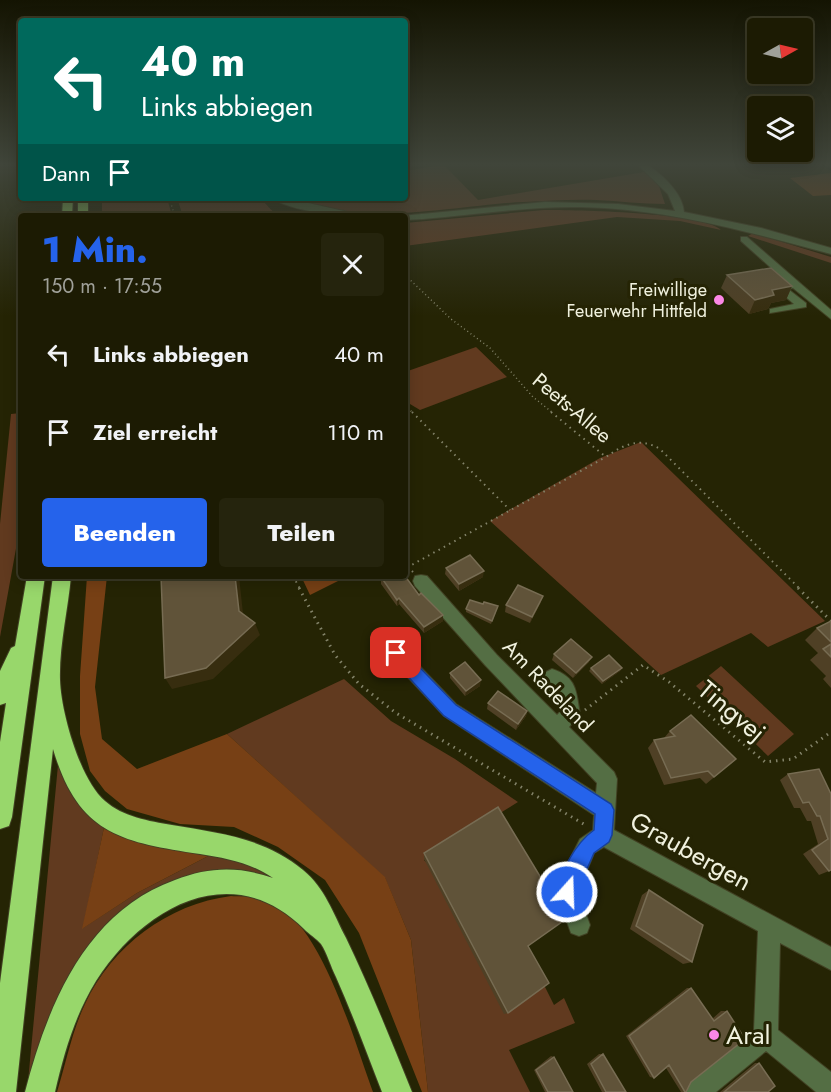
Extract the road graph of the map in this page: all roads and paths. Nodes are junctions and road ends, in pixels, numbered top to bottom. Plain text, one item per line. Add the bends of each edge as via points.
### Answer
1 (442, 214) edge
2 (685, 214) edge
3 (408, 217) edge
4 (744, 238) dead end
5 (831, 251) edge
6 (408, 277) edge
7 (796, 285) junction
8 (774, 311) dead end
9 (831, 316) edge
10 (408, 408) edge
11 (606, 457) junction
12 (510, 510) junction
13 (408, 567) joint
14 (36, 579) edge
15 (62, 579) edge
16 (293, 579) edge
17 (421, 581) joint
18 (831, 621) edge
19 (28, 631) junction
20 (382, 638) dead end
21 (50, 677) junction
22 (0, 695) edge
23 (568, 696) dead end
24 (558, 728) junction
25 (831, 732) edge
26 (605, 810) junction
27 (0, 817) edge
28 (603, 835) junction
29 (579, 925) dead end
30 (769, 927) junction
31 (332, 938) junction
32 (831, 957) edge
33 (766, 1036) junction
34 (831, 1088) edge
35 (1, 1092) edge
36 (40, 1092) edge
37 (397, 1092) edge
38 (696, 1092) edge

1 - 3 street
2 - 5 street via 747,226
4 - 7 street
6 - 11 path, Peets-Allee via 451,320 490,348 541,404
7 - 8 street via 780,288 802,305
7 - 9 street
10 - 12 path
11 - 12 path
11 - 18 path, Peets-Allee via 637,440 660,449
12 - 13 path
13 - 17 path
14 - 19 highway
15 - 21 highway
16 - 28 path, Graubergen via 335,655 359,684 396,713
17 - 24 street, Am Radeland
19 - 22 highway
19 - 27 highway
20 - 26 street via 450,710
21 - 31 highway via 68,762 82,793 92,803 121,824 266,860 306,890
21 - 35 highway
23 - 24 street via 571,714
24 - 25 path, Tingvej via 643,665 765,762 782,765 807,753
24 - 26 street, Am Radeland via 607,779
26 - 28 street, Am Radeland
28 - 29 street via 587,846 567,892
28 - 30 street, Graubergen
30 - 32 street, Graubergen
30 - 33 street
31 - 36 highway via 279,893 241,881 190,887 155,902 121,928 88,969 57,1033
31 - 37 highway
33 - 34 street
33 - 38 street

